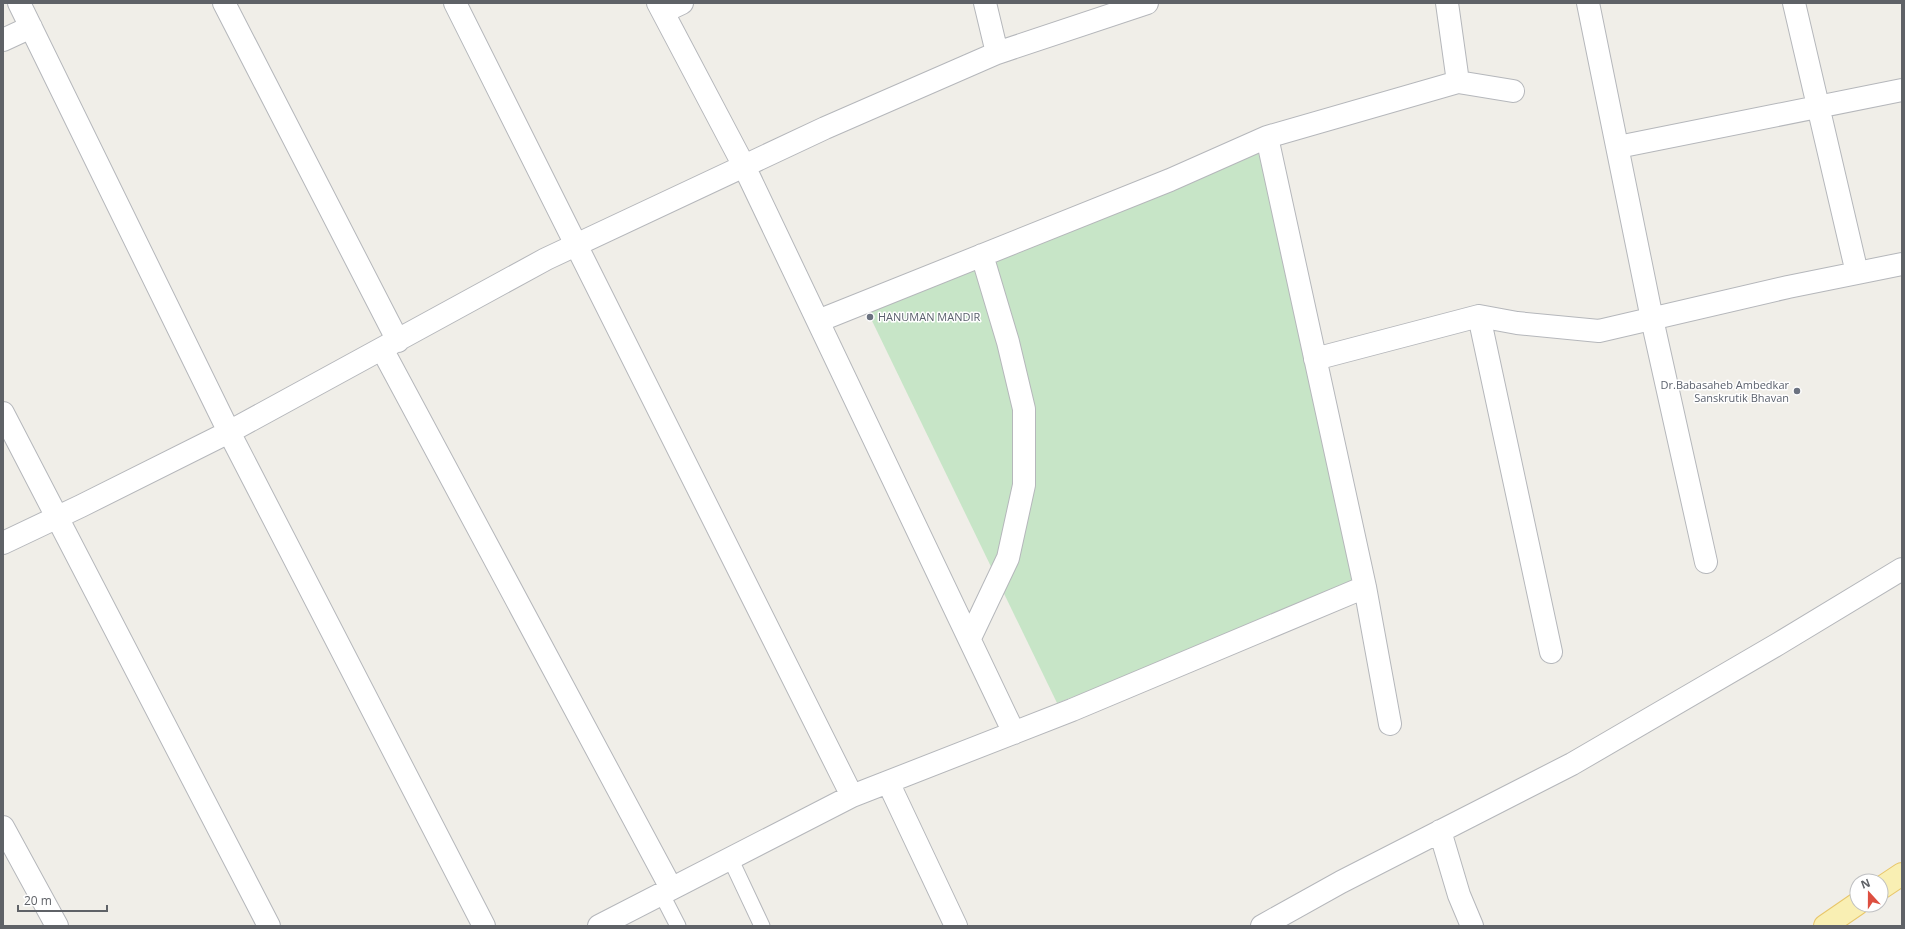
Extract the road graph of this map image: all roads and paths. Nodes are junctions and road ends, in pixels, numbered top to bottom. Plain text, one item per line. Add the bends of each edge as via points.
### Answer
1 (19, 3) edge
2 (224, 3) edge
3 (455, 3) edge
4 (682, 3) edge
5 (986, 3) edge
6 (1147, 3) edge
7 (1447, 3) edge
8 (1588, 3) edge
9 (1794, 3) edge
10 (660, 7) edge
11 (31, 27) junction
12 (3, 40) edge
13 (997, 53) junction
14 (1458, 82) junction
15 (1902, 90) edge
16 (1513, 91) dead end
17 (1818, 106) junction
18 (1267, 137) junction
19 (1618, 147) junction
20 (744, 166) junction
21 (576, 244) junction
22 (982, 255) junction
23 (1902, 264) edge
24 (1857, 273) junction
25 (1479, 316) junction
26 (1652, 319) junction
27 (818, 321) junction
28 (390, 345) junction
29 (1315, 359) junction
30 (3, 413) edge
31 (229, 432) junction
32 (58, 518) junction
33 (3, 543) edge
34 (1706, 562) dead end
35 (1902, 569) edge
36 (1365, 587) junction
37 (970, 638) junction
38 (1551, 652) dead end
39 (1390, 724) dead end
40 (1014, 733) junction
41 (888, 782) junction
42 (852, 796) junction
43 (3, 826) edge
44 (1440, 832) junction
45 (730, 858) junction
46 (1902, 874) edge
47 (1889, 883) edge
48 (666, 890) junction
49 (1849, 910) edge
50 (57, 926) edge
51 (269, 926) edge
52 (484, 926) edge
53 (599, 926) edge
54 (678, 926) edge
55 (762, 926) edge
56 (956, 926) edge
57 (1262, 926) edge
58 (1472, 926) edge
59 (1825, 926) edge

1 - 11 street
2 - 28 street
3 - 21 street
4 - 10 street
5 - 13 street
6 - 13 street
7 - 14 street
8 - 19 street
9 - 17 street
10 - 20 street
11 - 12 street
11 - 31 street
13 - 20 street
14 - 16 street
14 - 18 street
15 - 17 street
17 - 19 street
17 - 24 street
18 - 22 street via 1170,180
18 - 29 street
19 - 26 street
20 - 21 street
20 - 27 street
21 - 28 street
21 - 42 street
22 - 27 street
22 - 37 street via 1008,342 1024,409 1024,485 1008,558
23 - 24 street
24 - 26 street
25 - 26 street via 1517,323 1598,331
25 - 29 street
25 - 38 street
26 - 34 street
27 - 37 street
28 - 31 street
28 - 48 street
29 - 36 street
30 - 32 street
31 - 32 street
31 - 52 street
32 - 33 street
32 - 51 street
35 - 44 street via 1572,764
36 - 39 street
36 - 40 street
37 - 40 street
40 - 41 street
41 - 42 street
41 - 56 street
42 - 45 street
43 - 50 street
44 - 57 street via 1341,882
44 - 58 street via 1459,895
45 - 48 street
45 - 55 lane
46 - 47 main road
48 - 53 street
48 - 54 lane
49 - 59 main road

